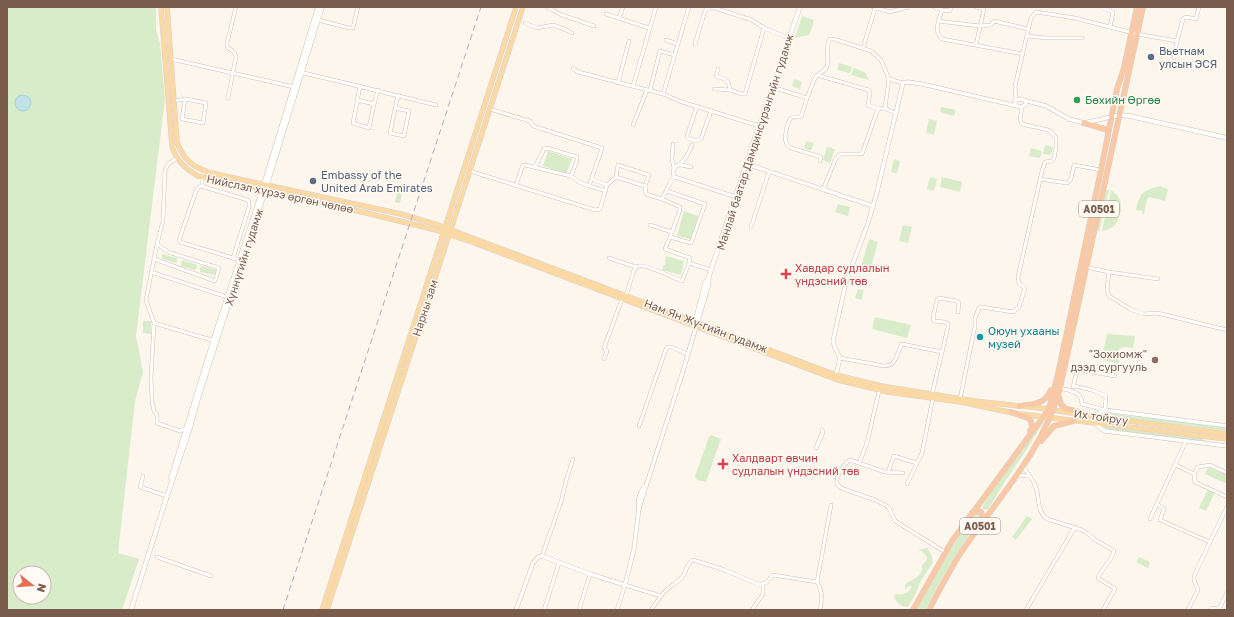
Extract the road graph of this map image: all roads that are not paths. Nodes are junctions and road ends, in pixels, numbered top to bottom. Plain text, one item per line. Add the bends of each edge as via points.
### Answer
1 (161, 7) edge
2 (167, 7) edge
3 (236, 7) edge
4 (318, 7) edge
5 (322, 7) edge
6 (358, 7) edge
7 (516, 7) edge
8 (523, 7) edge
9 (547, 7) edge
10 (622, 7) edge
11 (656, 7) edge
12 (689, 7) edge
13 (800, 7) edge
14 (874, 7) edge
15 (908, 7) edge
16 (934, 7) edge
17 (952, 7) edge
18 (976, 7) edge
19 (1100, 7) edge
20 (1137, 7) edge
21 (1143, 7) edge
22 (1199, 7) edge
23 (942, 10) junction
24 (606, 14) dead end
25 (619, 18) junction
26 (318, 20) junction
27 (938, 21) junction
28 (525, 23) dead end
29 (594, 26) dead end
30 (980, 26) junction
31 (1110, 27) junction
32 (649, 28) junction
33 (764, 28) junction
34 (1028, 29) junction
35 (572, 33) dead end
36 (1134, 33) junction
37 (1027, 36) junction
38 (789, 38) junction
39 (1082, 38) dead end
40 (666, 40) dead end
41 (1176, 41) junction
42 (629, 42) dead end
43 (678, 44) junction
44 (695, 44) dead end
45 (976, 46) junction
46 (863, 48) junction
47 (1023, 54) junction
48 (675, 55) junction
49 (169, 56) junction
50 (1174, 58) dead end
51 (573, 68) dead end
52 (718, 69) dead end
53 (300, 72) junction
54 (233, 74) junction
55 (817, 75) junction
56 (890, 79) junction
57 (618, 83) junction
58 (902, 83) junction
59 (360, 86) junction
60 (633, 86) junction
61 (294, 87) junction
62 (772, 87) junction
63 (714, 89) dead end
64 (378, 90) junction
65 (648, 90) junction
66 (730, 90) junction
67 (489, 91) junction
68 (495, 92) junction
69 (663, 94) junction
70 (398, 95) junction
71 (228, 98) dead end
72 (808, 98) junction
73 (185, 99) junction
74 (357, 100) junction
75 (1016, 100) junction
76 (174, 101) junction
77 (1026, 101) junction
78 (374, 104) junction
79 (436, 105) dead end
80 (1015, 105) junction
81 (697, 106) junction
82 (1022, 106) junction
83 (396, 108) junction
84 (885, 108) junction
85 (878, 109) junction
86 (493, 110) dead end
87 (711, 111) junction
88 (896, 114) junction
89 (1119, 115) junction
90 (1111, 117) junction
91 (1084, 123) junction
92 (633, 125) dead end
93 (759, 126) junction
94 (1108, 130) junction
95 (1227, 138) edge
96 (673, 144) dead end
97 (692, 145) dead end
98 (177, 158) junction
99 (820, 161) dead end
100 (747, 164) junction
101 (681, 165) junction
102 (692, 166) dead end
103 (535, 167) junction
104 (674, 168) junction
105 (1101, 170) junction
106 (470, 171) junction
107 (769, 172) junction
108 (571, 176) junction
109 (202, 177) junction
110 (616, 177) junction
111 (674, 177) junction
112 (592, 179) junction
113 (1040, 179) junction
114 (265, 185) junction
115 (516, 185) junction
116 (606, 185) junction
117 (203, 186) junction
118 (589, 186) junction
119 (645, 186) junction
120 (263, 190) junction
121 (823, 190) junction
122 (606, 191) junction
123 (667, 191) junction
124 (736, 197) junction
125 (662, 199) junction
126 (873, 206) junction
127 (650, 225) dead end
128 (751, 227) dead end
129 (445, 228) junction
130 (451, 230) junction
131 (672, 232) junction
132 (443, 233) junction
133 (449, 236) junction
134 (670, 237) junction
135 (157, 244) junction
136 (233, 258) junction
137 (609, 258) dead end
138 (154, 259) junction
139 (239, 260) junction
140 (689, 263) junction
141 (636, 267) junction
142 (1086, 267) junction
143 (712, 270) junction
144 (151, 272) junction
145 (1109, 272) junction
146 (1158, 279) dead end
147 (227, 297) junction
148 (624, 298) junction
149 (958, 312) dead end
150 (154, 323) junction
151 (696, 324) junction
152 (1227, 330) edge
153 (215, 341) junction
154 (942, 352) junction
155 (688, 354) junction
156 (840, 358) junction
157 (604, 359) dead end
158 (1058, 374) junction
159 (836, 375) junction
160 (1115, 376) dead end
161 (1074, 386) junction
162 (396, 388) junction
163 (879, 391) junction
164 (1059, 391) junction
165 (1072, 391) junction
166 (932, 396) junction
167 (962, 401) junction
168 (974, 401) joint
169 (1019, 406) junction
170 (1050, 410) junction
171 (1105, 410) junction
172 (1011, 412) junction
173 (1084, 415) junction
174 (1091, 416) junction
175 (1043, 417) junction
176 (1050, 418) junction
177 (1073, 421) junction
178 (1094, 424) junction
179 (639, 426) dead end
180 (1227, 426) edge
181 (187, 428) junction
182 (822, 430) dead end
183 (1227, 434) edge
184 (1026, 438) junction
185 (1227, 439) edge
186 (1186, 441) junction
187 (1036, 446) junction
188 (1227, 446) edge
189 (816, 448) dead end
190 (573, 459) dead end
191 (859, 463) junction
192 (917, 463) junction
193 (1176, 465) junction
194 (1023, 466) junction
195 (888, 472) junction
196 (903, 473) dead end
197 (1227, 473) edge
198 (1194, 474) junction
199 (1016, 475) junction
200 (143, 476) dead end
201 (1029, 476) junction
202 (171, 484) junction
203 (907, 484) dead end
204 (167, 496) junction
205 (1227, 497) edge
206 (981, 500) junction
207 (1157, 504) junction
208 (831, 506) dead end
209 (1227, 507) edge
210 (992, 509) junction
211 (971, 513) junction
212 (1150, 519) dead end
213 (981, 524) junction
214 (1074, 527) junction
215 (1210, 542) junction
216 (945, 552) junction
217 (542, 556) junction
218 (157, 557) dead end
219 (559, 563) junction
220 (590, 574) junction
221 (211, 576) dead end
222 (817, 582) junction
223 (763, 584) junction
224 (625, 585) junction
225 (1227, 593) edge
226 (661, 596) junction
227 (131, 610) edge
228 (322, 610) edge
229 (327, 610) edge
230 (516, 610) edge
231 (544, 610) edge
232 (579, 610) edge
233 (617, 610) edge
234 (651, 610) edge
235 (752, 610) edge
236 (820, 610) edge
237 (913, 610) edge
238 (929, 610) edge
239 (1026, 610) edge
240 (1103, 610) edge
241 (1188, 610) edge
242 (1211, 610) edge

1 - 49 main road, Нийслэл хүрээ өргөн чөлөө
2 - 49 main road, Нийслэл хүрээ өргөн чөлөө
3 - 54 street via 227,47 236,56
4 - 53 main road, Хүннүгийн гудамж
5 - 26 main road, Хүннүгийн гудамж
6 - 26 street via 353,28
7 - 67 main road, Нарны зам
8 - 68 main road, Нарны зам
9 - 29 street
10 - 25 street
11 - 32 street
12 - 43 street
13 - 38 main road, Манлай баатар Дамдинсүрэнгийн гудамж
14 - 15 street via 890,12
14 - 46 street
16 - 23 street
17 - 23 street via 949,11
18 - 30 street via 984,9
19 - 31 street via 1113,12
20 - 36 highway, A0501
21 - 36 highway, A0501
22 - 41 street via 1196,19 1183,19
23 - 27 street
24 - 25 street
25 - 32 street
26 - 53 main road, Хүннүгийн гудамж
27 - 30 street
27 - 45 street via 939,38
28 - 35 street via 537,28 553,25
30 - 34 street via 991,25 994,21
30 - 45 street
31 - 34 street via 1039,11 1031,18
31 - 36 street
32 - 60 street
33 - 38 street
33 - 44 street via 752,20 708,8
33 - 66 street via 745,94
34 - 37 street
36 - 41 street
36 - 89 highway, A0501
36 - 90 highway, A0501
37 - 39 street
37 - 47 street
38 - 62 main road, Манлай баатар Дамдинсүрэнгийн гудамж
40 - 43 street
41 - 50 street
42 - 57 street
43 - 48 street
45 - 47 street
46 - 55 street via 830,39 827,44 826,68
46 - 56 street via 881,60
47 - 75 street via 1015,86
48 - 65 street via 660,51
48 - 69 street
49 - 54 street
49 - 76 main road, Нийслэл хүрээ өргөн чөлөө
49 - 98 main road, Нийслэл хүрээ өргөн чөлөө via 172,146
51 - 57 street via 578,72
52 - 66 street via 716,76 727,80
53 - 59 street
53 - 61 main road, Хүннүгийн гудамж
53 - 114 main road, Хүннүгийн гудамж
54 - 61 street
54 - 71 street
55 - 72 street
55 - 85 street via 869,90 868,105
56 - 58 street
56 - 84 street
57 - 60 street
58 - 80 street via 922,84
58 - 88 street
59 - 64 street
59 - 74 street
60 - 65 street
61 - 114 main road, Хүннүгийн гудамж
62 - 72 street
62 - 93 main road, Манлай баатар Дамдинсүрэнгийн гудамж
63 - 66 street
64 - 70 street
64 - 78 street
65 - 69 street
65 - 92 street
67 - 68 main road
67 - 129 main road, Нарны зам
68 - 106 main road, Нарны зам
69 - 81 street
70 - 79 street
70 - 83 street
72 - 99 street via 801,117 793,117 790,120 784,136 786,145 821,157
73 - 73 street via 206,103 203,123 182,118
73 - 76 street
74 - 78 street
74 - 78 street via 353,123 368,128
75 - 77 street
75 - 80 street
76 - 114 main road, Нийслэл хүрээ өргөн чөлөө via 177,142 190,164 211,173
77 - 82 street
77 - 91 street via 1046,106 1069,119
80 - 82 street
81 - 87 street
81 - 87 street via 687,136 696,141 701,139
82 - 113 street via 1022,124 1048,130 1056,138 1054,158 1045,162
83 - 83 street via 390,133 404,136 409,111
84 - 85 street
84 - 88 street
85 - 121 street via 862,154 838,155
86 - 112 street via 602,148
87 - 93 street
88 - 126 street
89 - 90 main road
89 - 95 main road
89 - 142 highway, A0501
90 - 91 street
90 - 94 highway, A0501
91 - 94 highway
93 - 100 main road, Манлай баатар Дамдинсүрэнгийн гудамж
94 - 105 highway, A0501
96 - 104 street
97 - 101 street
98 - 109 main road, Нийслэл хүрээ өргөн чөлөө via 185,168
98 - 135 street via 168,164 165,171 163,221
100 - 107 street
100 - 124 main road, Манлай баатар Дамдинсүрэнгийн гудамж
101 - 102 street
101 - 104 street
103 - 108 street
103 - 108 street via 547,148 576,157
103 - 115 street via 523,165
104 - 111 street
105 - 113 street via 1074,165 1071,179 1067,184
105 - 158 highway, A0501
106 - 115 street
106 - 130 main road, Нарны зам
107 - 121 street
107 - 128 street
108 - 118 street
109 - 117 street
109 - 120 main road, Нийслэл хүрээ өргөн чөлөө
110 - 116 street
110 - 119 street
110 - 119 street via 618,165 649,175
111 - 123 street
111 - 124 street
112 - 116 street
112 - 118 street
113 - 167 street via 1018,277 1019,283 1025,288 1024,296 1020,307 1013,312 978,308
114 - 120 main road, Хүннүгийн гудамж
114 - 129 main road, Нийслэл хүрээ өргөн чөлөө via 401,214
115 - 122 street via 595,210 600,209
116 - 122 street
117 - 136 street via 249,202
117 - 136 street via 196,191 179,240
118 - 122 street
119 - 125 street via 646,194
120 - 132 main road, Нийслэл хүрээ өргөн чөлөө
120 - 139 main road, Хүннүгийн гудамж
120 - 153 main road, Хүннүгийн гудамж
121 - 126 street
123 - 125 street
123 - 134 street via 705,204 691,243
124 - 143 main road, Манлай баатар Дамдинсүрэнгийн гудамж
125 - 131 street via 680,207
126 - 156 street via 846,282 833,341
127 - 131 street
129 - 130 main road, Нам Ян Жү-гийн гудамж
129 - 132 main road, Нарны зам
130 - 133 main road, Нарны зам
130 - 148 main road, Нам Ян Жү-гийн гудамж
131 - 134 street
132 - 133 main road, Нийслэл хүрээ өргөн чөлөө
132 - 162 main road, Нарны зам
133 - 148 main road, Нам Ян Жү-гийн гудамж via 472,242
133 - 162 main road, Нарны зам
134 - 140 street via 665,249 690,258
135 - 138 street
135 - 138 street via 168,252 219,268 215,281
136 - 139 street
137 - 141 street
138 - 144 street
139 - 147 main road, Хүннүгийн гудамж
140 - 141 street via 682,281 646,267
140 - 143 street
141 - 148 street
142 - 145 street
142 - 164 highway, A0501
143 - 151 main road, Манлай баатар Дамдинсүрэнгийн гудамж
144 - 147 street
144 - 150 street via 146,300
145 - 146 street
145 - 152 street via 1109,296 1130,309 1143,314 1157,313
147 - 153 main road, Хүннүгийн гудамж
148 - 151 main road, Нам Ян Жү-гийн гудамж
148 - 157 street via 604,348 607,351
149 - 154 street via 957,301 939,298 937,300 934,321 948,324
150 - 153 street
150 - 181 street via 151,377 152,402 157,422 180,431
151 - 155 street
151 - 159 main road, Нам Ян Жү-гийн гудамж
151 - 163 main road, Нам Ян Жү-гийн гудамж via 828,377
153 - 181 main road, Хүннүгийн гудамж
153 - 202 main road, Хүннүгийн гудамж
154 - 156 street via 902,344 895,361 889,366
154 - 166 street
155 - 179 street via 671,347 666,349
155 - 224 street via 663,434 645,486 642,488 634,549
156 - 159 street
158 - 169 highway via 1044,401
158 - 170 highway, A0501
159 - 166 main road, Нам Ян Жү-гийн гудамж
160 - 161 street via 1080,370 1077,372
161 - 165 street
161 - 171 street via 1106,396
162 - 228 main road, Нарны зам
162 - 229 main road, Нарны зам
163 - 166 main road, Нам Ян Жү-гийн гудамж
163 - 191 street via 867,443
164 - 165 street
164 - 170 highway, A0501
164 - 173 highway via 1061,405 1064,408
165 - 171 street via 1081,398 1082,404
166 - 167 main road, Нам Ян Жү-гийн гудамж
166 - 192 street via 925,440
167 - 168 main road, Нам Ян Жү-гийн гудамж
167 - 172 main road
168 - 169 main road, Их тойруу
169 - 170 main road, Их тойруу
170 - 173 main road, Их тойруу
170 - 175 highway, A0501
170 - 176 highway, A0501
171 - 174 street
171 - 180 street
172 - 175 main road, Их тойруу
172 - 184 highway via 1031,421 1032,428
173 - 174 main road, Их тойруу
174 - 183 main road, Их тойруу
175 - 176 main road, Их тойруу
175 - 184 highway, A0501
176 - 177 main road, Их тойруу
176 - 187 highway, A0501
177 - 178 main road, Их тойруу
177 - 187 highway via 1054,426
178 - 185 main road, Их тойруу
178 - 186 street via 1105,431
181 - 202 main road, Хүннүгийн гудамж
182 - 189 street
184 - 206 highway, A0501
186 - 188 street
186 - 193 street
187 - 194 highway, A0501
190 - 217 street
191 - 195 street
191 - 216 street via 850,460 846,462 837,484 841,488 887,506 895,521
192 - 195 street via 894,456
192 - 203 street
193 - 198 street
193 - 207 street
194 - 199 highway, A0501
194 - 201 street
195 - 196 street
197 - 198 street via 1210,464 1198,467
198 - 205 street via 1195,482
199 - 201 street
199 - 210 highway, A0501
200 - 204 street via 140,487
201 - 214 street via 1035,485 1044,516
202 - 204 main road, Хүннүгийн гудамж
204 - 227 main road, Хүннүгийн гудамж
206 - 210 highway via 982,510 986,512
206 - 211 highway, A0501
207 - 212 street
207 - 215 street via 1164,509 1160,520
208 - 222 street
209 - 215 street
210 - 213 highway, A0501
211 - 213 highway via 982,513
211 - 216 highway, A0501
213 - 238 highway, A0501 via 958,556
214 - 239 street
214 - 240 street via 1114,551 1098,577 1115,589
215 - 241 street via 1194,576 1198,590
216 - 237 highway, A0501
217 - 219 street
217 - 230 street via 533,563
218 - 221 street
219 - 220 street
219 - 231 street
220 - 224 street
220 - 232 street
222 - 223 street via 773,575
222 - 236 street via 822,599
223 - 226 street via 692,560 681,578
223 - 235 street via 763,594
224 - 226 street
224 - 233 street
225 - 242 street via 1219,609
226 - 234 street

